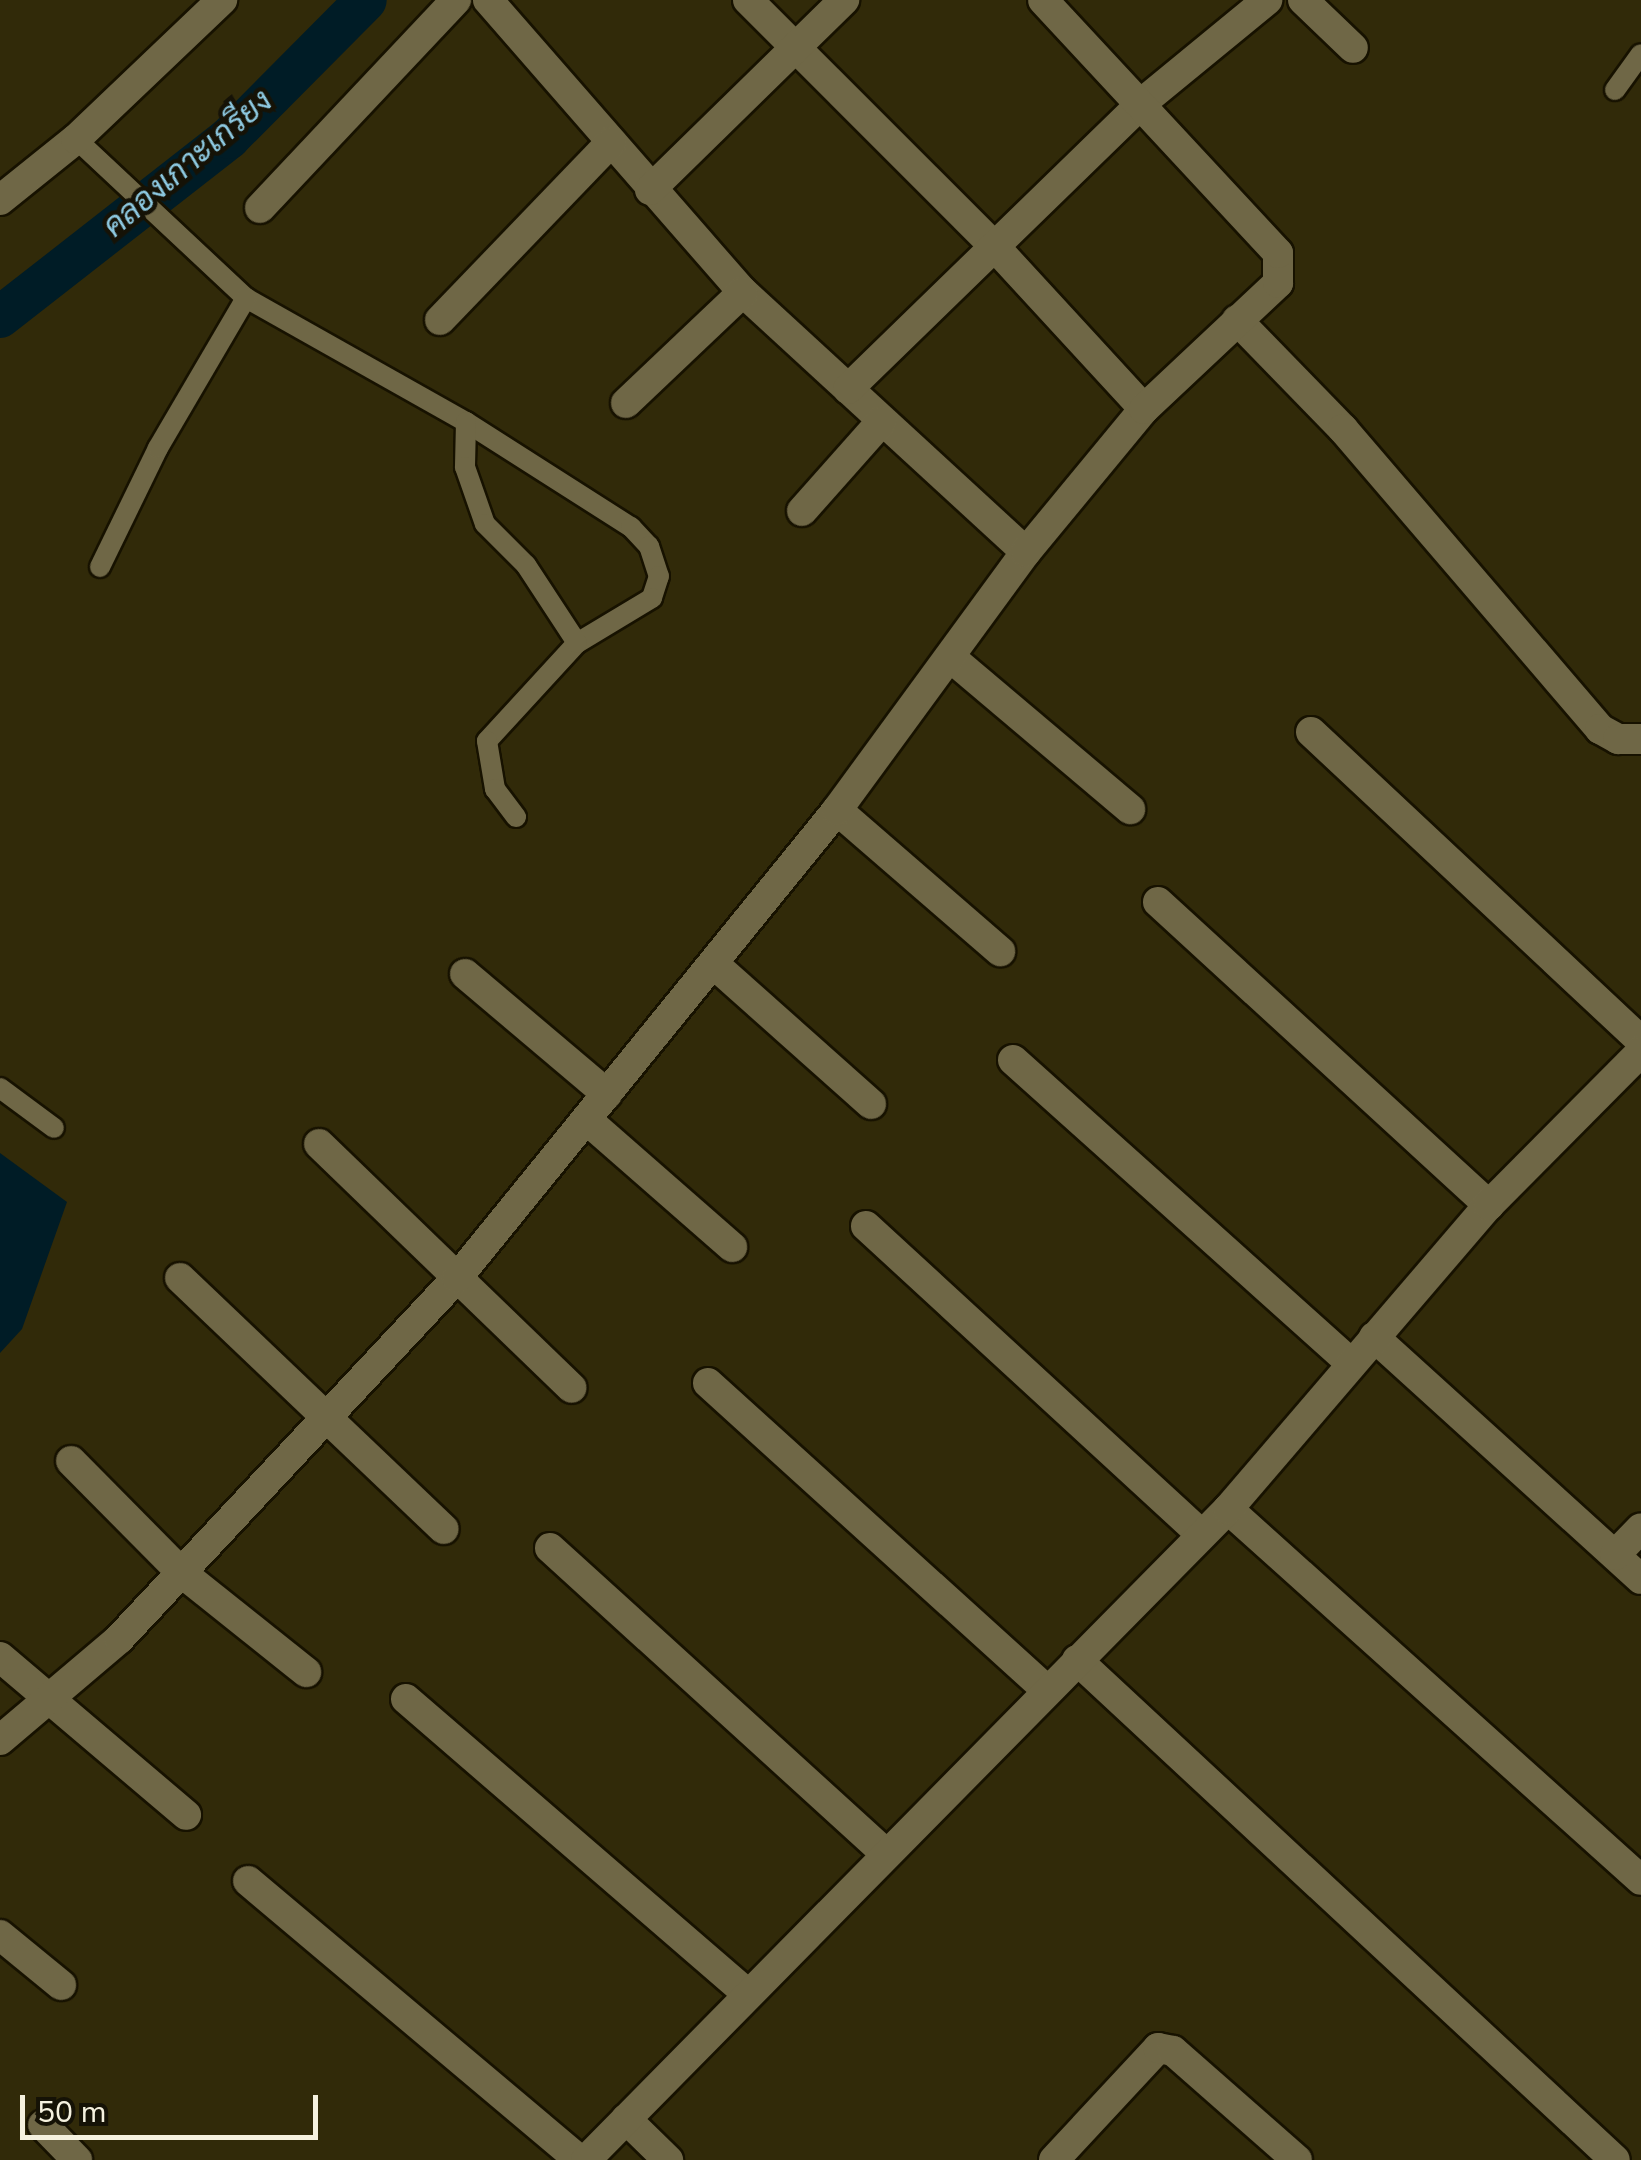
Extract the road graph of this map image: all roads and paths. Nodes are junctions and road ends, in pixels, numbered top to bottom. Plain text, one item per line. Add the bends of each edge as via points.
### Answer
1 (222, 0) edge
2 (456, 0) edge
3 (488, 0) edge
4 (748, 0) edge
5 (844, 0) edge
6 (1042, 0) edge
7 (1267, 0) edge
8 (1303, 0) edge
9 (1353, 48) dead end
10 (796, 49) junction
11 (1641, 54) edge
12 (1615, 90) dead end
13 (1143, 102) junction
14 (76, 139) junction
15 (610, 142) junction
16 (650, 190) junction
17 (0, 200) edge
18 (260, 208) dead end
19 (996, 247) junction
20 (743, 292) junction
21 (246, 298) junction
22 (440, 320) dead end
23 (1237, 320) junction
24 (848, 389) junction
25 (626, 403) dead end
26 (1144, 409) junction
27 (882, 420) junction
28 (466, 422) junction
29 (802, 512) dead end
30 (1026, 552) junction
31 (100, 567) dead end
32 (577, 643) junction
33 (950, 658) junction
34 (1311, 732) dead end
35 (1641, 740) edge
36 (1130, 809) dead end
37 (837, 810) junction
38 (516, 817) dead end
39 (1158, 902) dead end
40 (1000, 952) dead end
41 (715, 965) junction
42 (465, 974) dead end
43 (1641, 1040) edge
44 (1641, 1052) edge
45 (1013, 1060) dead end
46 (0, 1088) edge
47 (608, 1094) junction
48 (872, 1104) dead end
49 (587, 1120) junction
50 (54, 1128) dead end
51 (319, 1144) dead end
52 (1489, 1205) junction
53 (866, 1226) dead end
54 (732, 1247) dead end
55 (180, 1278) dead end
56 (456, 1278) junction
57 (1374, 1336) junction
58 (1351, 1363) junction
59 (708, 1383) dead end
60 (572, 1388) dead end
61 (324, 1420) junction
62 (71, 1461) dead end
63 (1228, 1509) junction
64 (1641, 1528) edge
65 (444, 1529) dead end
66 (1202, 1535) junction
67 (550, 1548) dead end
68 (1615, 1554) junction
69 (182, 1573) junction
70 (1641, 1579) edge
71 (0, 1657) edge
72 (1077, 1660) junction
73 (306, 1672) dead end
74 (1046, 1690) junction
75 (49, 1698) junction
76 (406, 1700) dead end
77 (0, 1740) edge
78 (186, 1815) dead end
79 (886, 1854) junction
80 (1641, 1880) edge
81 (248, 1881) dead end
82 (0, 1935) edge
83 (62, 1985) dead end
84 (748, 1994) junction
85 (626, 2119) junction
86 (43, 2124) dead end
87 (77, 2160) edge
88 (582, 2160) edge
89 (668, 2160) edge
90 (1054, 2160) edge
91 (1296, 2160) edge
92 (1615, 2160) edge

1 - 14 street
2 - 18 street
3 - 15 street
4 - 10 street
5 - 10 street
6 - 13 street
7 - 13 street
8 - 9 street
10 - 16 street
10 - 19 street
11 - 12 lane
13 - 19 street
13 - 23 street via 1278,252 1278,283
14 - 17 street
14 - 21 lane
15 - 16 street
15 - 22 street
16 - 20 street
19 - 24 street
19 - 26 street
20 - 24 street
20 - 25 street
21 - 28 lane
21 - 31 lane via 158,448
23 - 26 street
23 - 35 street via 1343,429 1600,729
24 - 27 street
26 - 30 street
27 - 29 street
27 - 30 street
28 - 32 lane via 465,467 485,524 526,566
28 - 32 lane via 630,526 649,546 659,576 652,598
30 - 33 street
32 - 38 lane via 487,740 495,790
33 - 36 street
33 - 37 street
34 - 43 street
37 - 40 street
37 - 41 street
39 - 52 street
41 - 47 street
41 - 48 street
42 - 47 street
44 - 52 street
45 - 58 street
46 - 50 lane
47 - 49 street
49 - 54 street
49 - 56 street
51 - 56 street
52 - 57 street
53 - 66 street
55 - 61 street
56 - 60 street
56 - 61 street
57 - 58 street
57 - 68 street
58 - 63 street
59 - 74 street
61 - 65 street
61 - 69 street
62 - 69 street
63 - 66 street
63 - 80 street
64 - 68 street
66 - 72 street
67 - 79 street
68 - 70 street
69 - 73 street
69 - 75 street via 119,1640
71 - 75 street
72 - 74 street
72 - 92 street
74 - 79 street
75 - 77 street
75 - 78 street
76 - 84 street
79 - 84 street
81 - 88 street
82 - 83 street
84 - 85 street
85 - 88 street
85 - 89 street
86 - 87 street
90 - 91 street via 1158,2048 1173,2051

